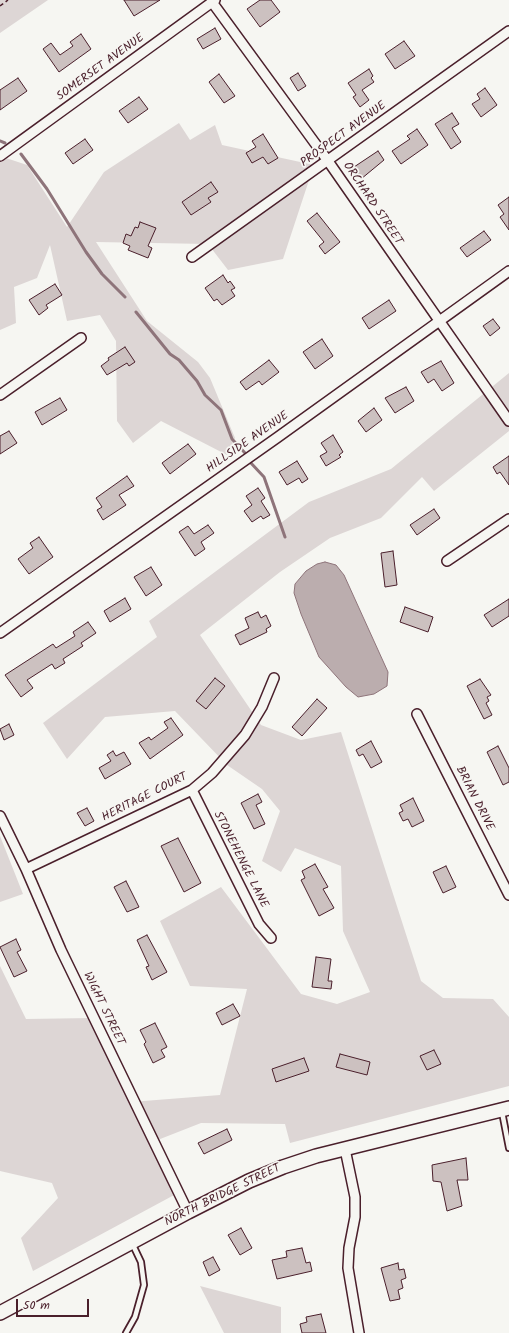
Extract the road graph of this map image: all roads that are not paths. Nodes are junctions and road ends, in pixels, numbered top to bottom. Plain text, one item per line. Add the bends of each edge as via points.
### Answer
1 (214, 1) edge
2 (509, 31) edge
3 (0, 156) edge
4 (328, 161) junction
5 (192, 258) dead end
6 (509, 271) edge
7 (438, 322) junction
8 (81, 338) dead end
9 (0, 395) edge
10 (509, 421) edge
11 (509, 519) edge
12 (447, 562) dead end
13 (0, 633) edge
14 (274, 678) dead end
15 (418, 714) dead end
16 (192, 790) junction
17 (0, 816) edge
18 (26, 869) junction
19 (509, 895) edge
20 (271, 938) dead end
21 (505, 1109) edge
22 (508, 1132) edge
23 (509, 1148) edge
24 (345, 1149) junction
25 (188, 1212) junction
26 (132, 1242) junction
27 (0, 1313) edge
28 (126, 1333) edge
29 (359, 1333) edge

1 - 3 street, SOMERSET AVENUE
1 - 4 street, ORCHARD STREET
2 - 4 street, PROSPECT AVENUE
4 - 5 street, PROSPECT AVENUE
4 - 7 street, ORCHARD STREET
6 - 7 street, HILLSIDE AVENUE
7 - 10 street, ORCHARD STREET
7 - 13 street, HILLSIDE AVENUE
8 - 9 street
11 - 12 street
14 - 16 street, HERITAGE COURT via 262,708 245,735 212,773
15 - 19 street, BRIAN DRIVE
16 - 18 street, HERITAGE COURT
16 - 20 street, STONEHENGE LANE via 260,924
17 - 18 street, WIGHT STREET
18 - 25 street, WIGHT STREET via 61,950
21 - 22 lane
21 - 24 street, NORTH BRIDGE STREET
22 - 23 lane
24 - 25 street, NORTH BRIDGE STREET via 283,1167
24 - 29 street via 355,1197 348,1268
25 - 26 street, NORTH BRIDGE STREET
26 - 27 street, NORTH BRIDGE STREET
26 - 28 lane via 141,1262 144,1285 135,1317

